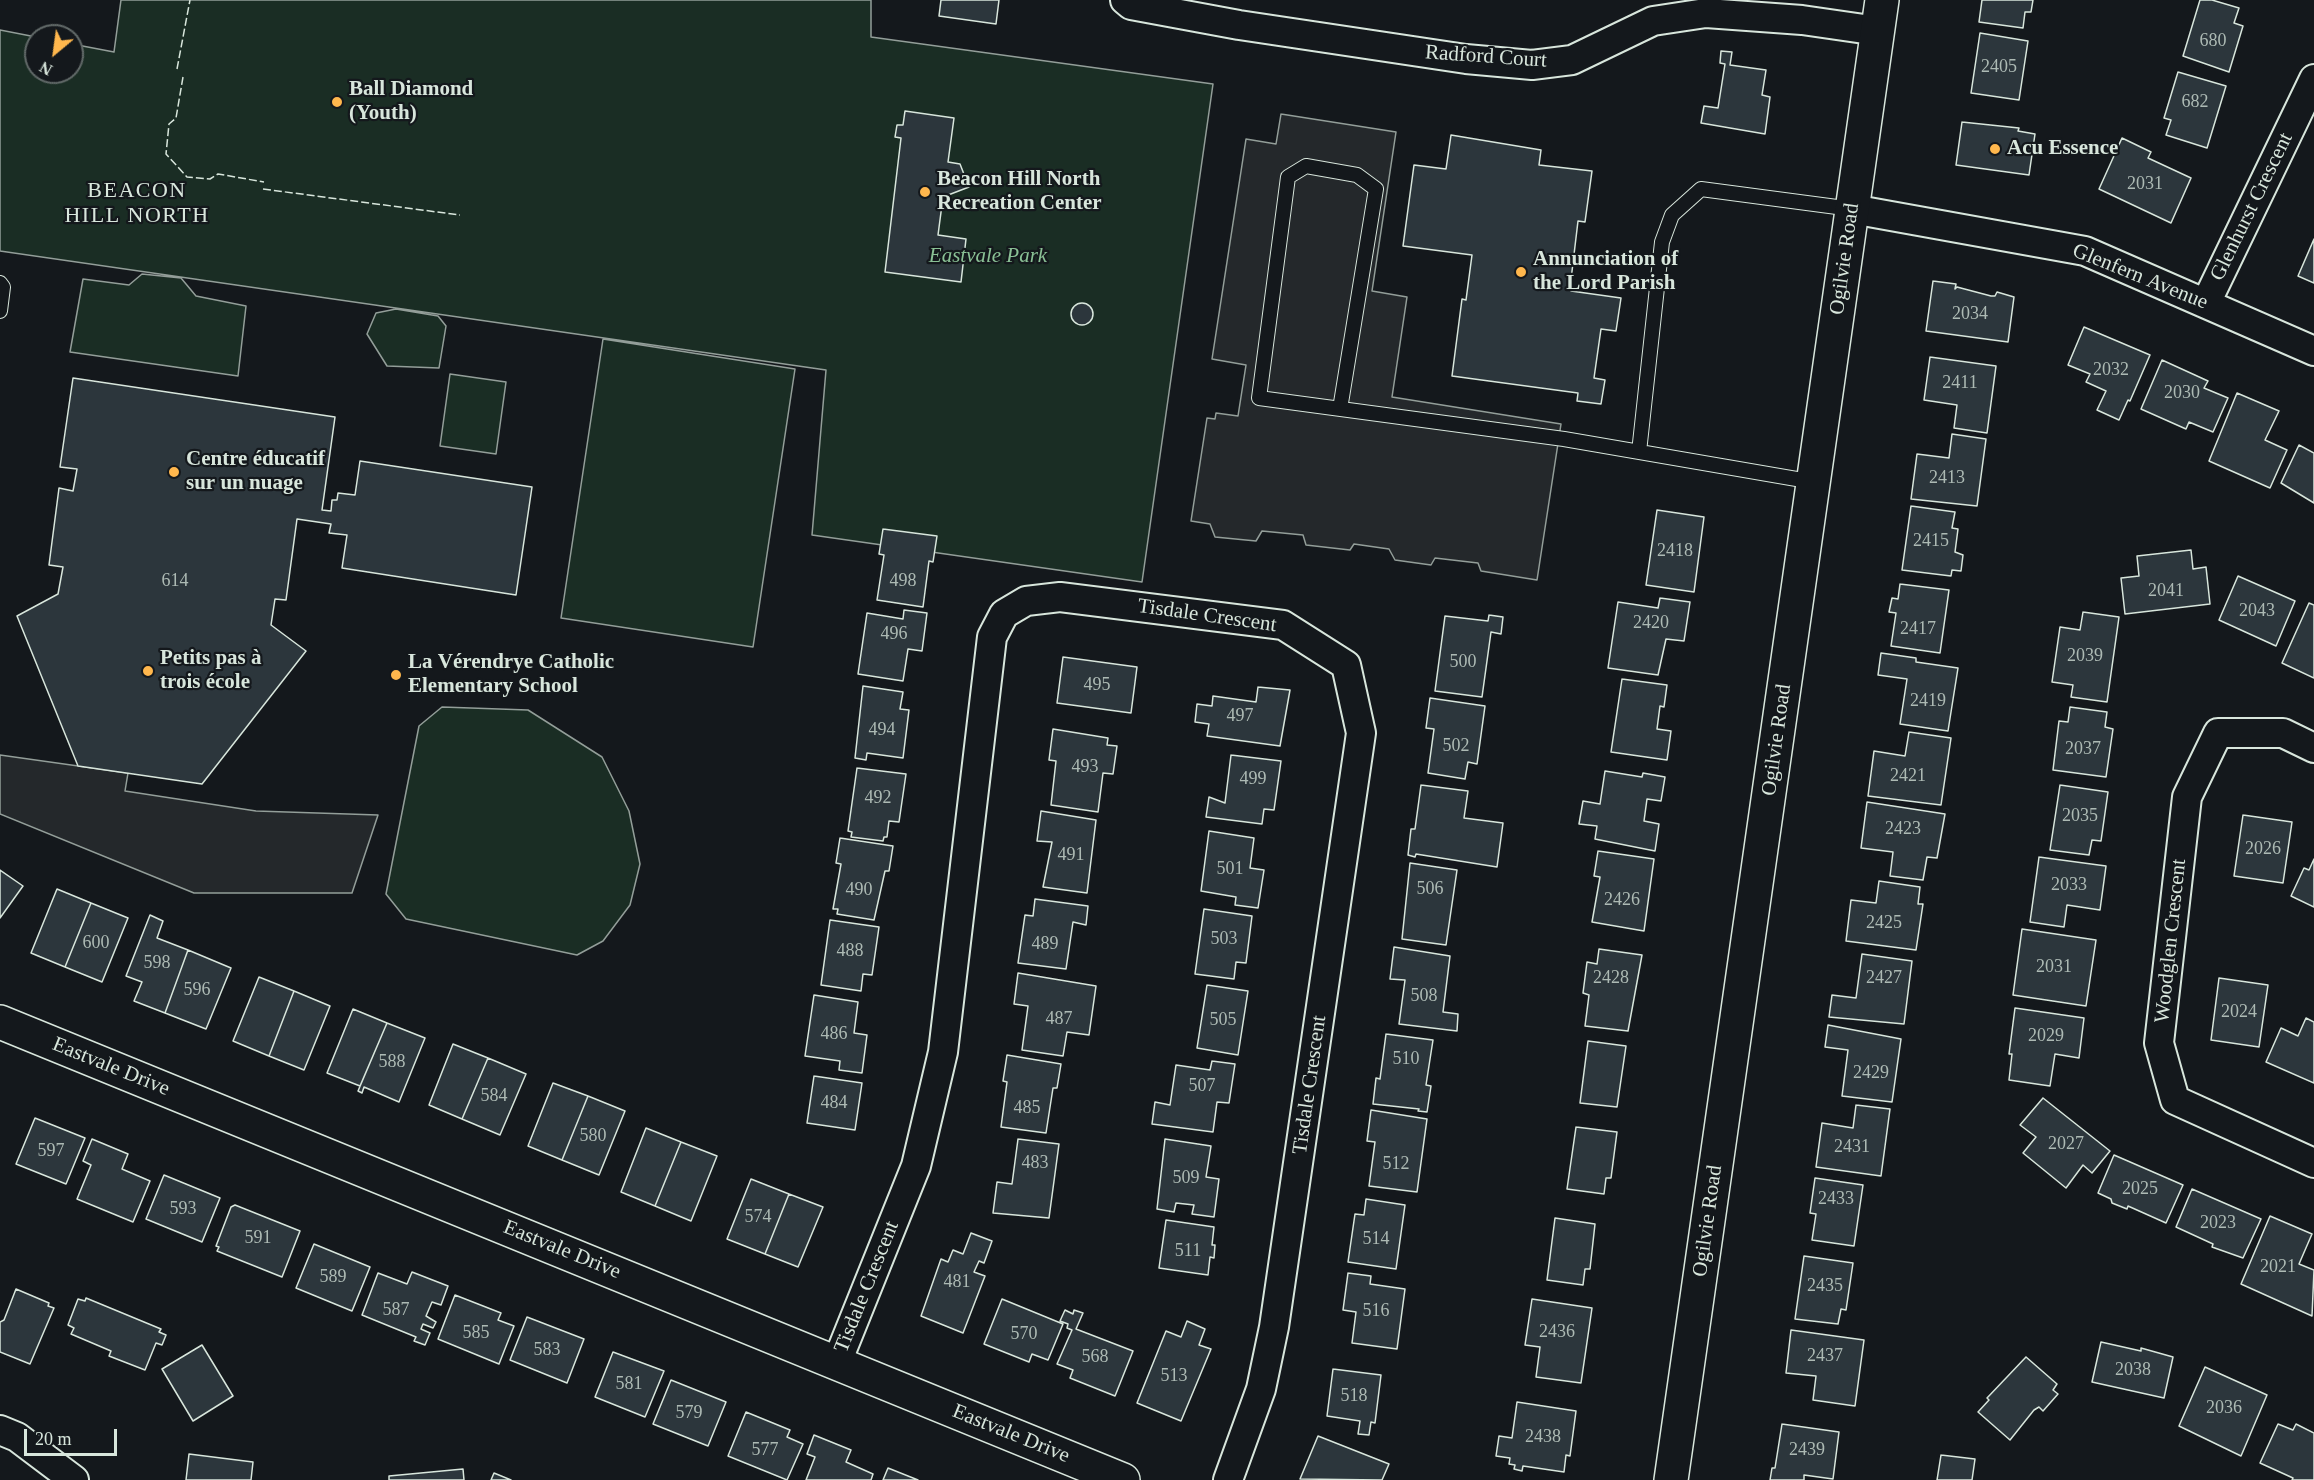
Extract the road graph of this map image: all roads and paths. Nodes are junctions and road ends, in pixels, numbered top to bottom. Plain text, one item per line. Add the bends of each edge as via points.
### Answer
1 (1125, 0) edge
2 (1880, 16) edge
3 (2314, 79) edge
4 (1852, 209) junction
5 (0, 283) edge
6 (2206, 303) junction
7 (0, 311) edge
8 (2314, 351) edge
9 (1340, 409) junction
10 (1639, 452) junction
11 (1814, 482) junction
12 (2314, 748) edge
13 (0, 1022) edge
14 (2314, 1163) edge
15 (837, 1362) junction
16 (0, 1430) edge
17 (74, 1480) edge
18 (1123, 1480) edge
19 (1228, 1480) edge
20 (1671, 1480) edge

1 - 2 street, Radford Court via 1131,5 1239,25 1532,65 1572,60 1653,21 1706,13 1802,20
2 - 4 street, Ogilvie Road
3 - 6 street, Glenhurst Crescent
4 - 6 street, Glenfern Avenue via 2085,251
4 - 10 lane via 1701,189 1672,215 1662,242
4 - 11 street, Ogilvie Road
5 - 7 lane
6 - 8 street, Glenfern Avenue
9 - 9 lane via 1259,398 1288,177 1306,166 1357,175 1376,189
9 - 10 lane
10 - 11 lane
11 - 20 street, Ogilvie Road
12 - 14 street, Woodglen Crescent via 2283,733 2218,733 2187,796 2159,1043 2175,1100
13 - 15 street, Eastvale Drive
15 - 18 street, Eastvale Drive
15 - 19 street, Tisdale Crescent via 916,1166 943,1053 992,637 1004,614 1026,600 1060,597 1283,625 1346,665 1361,733 1274,1327 1261,1389
16 - 17 street via 17,1437

